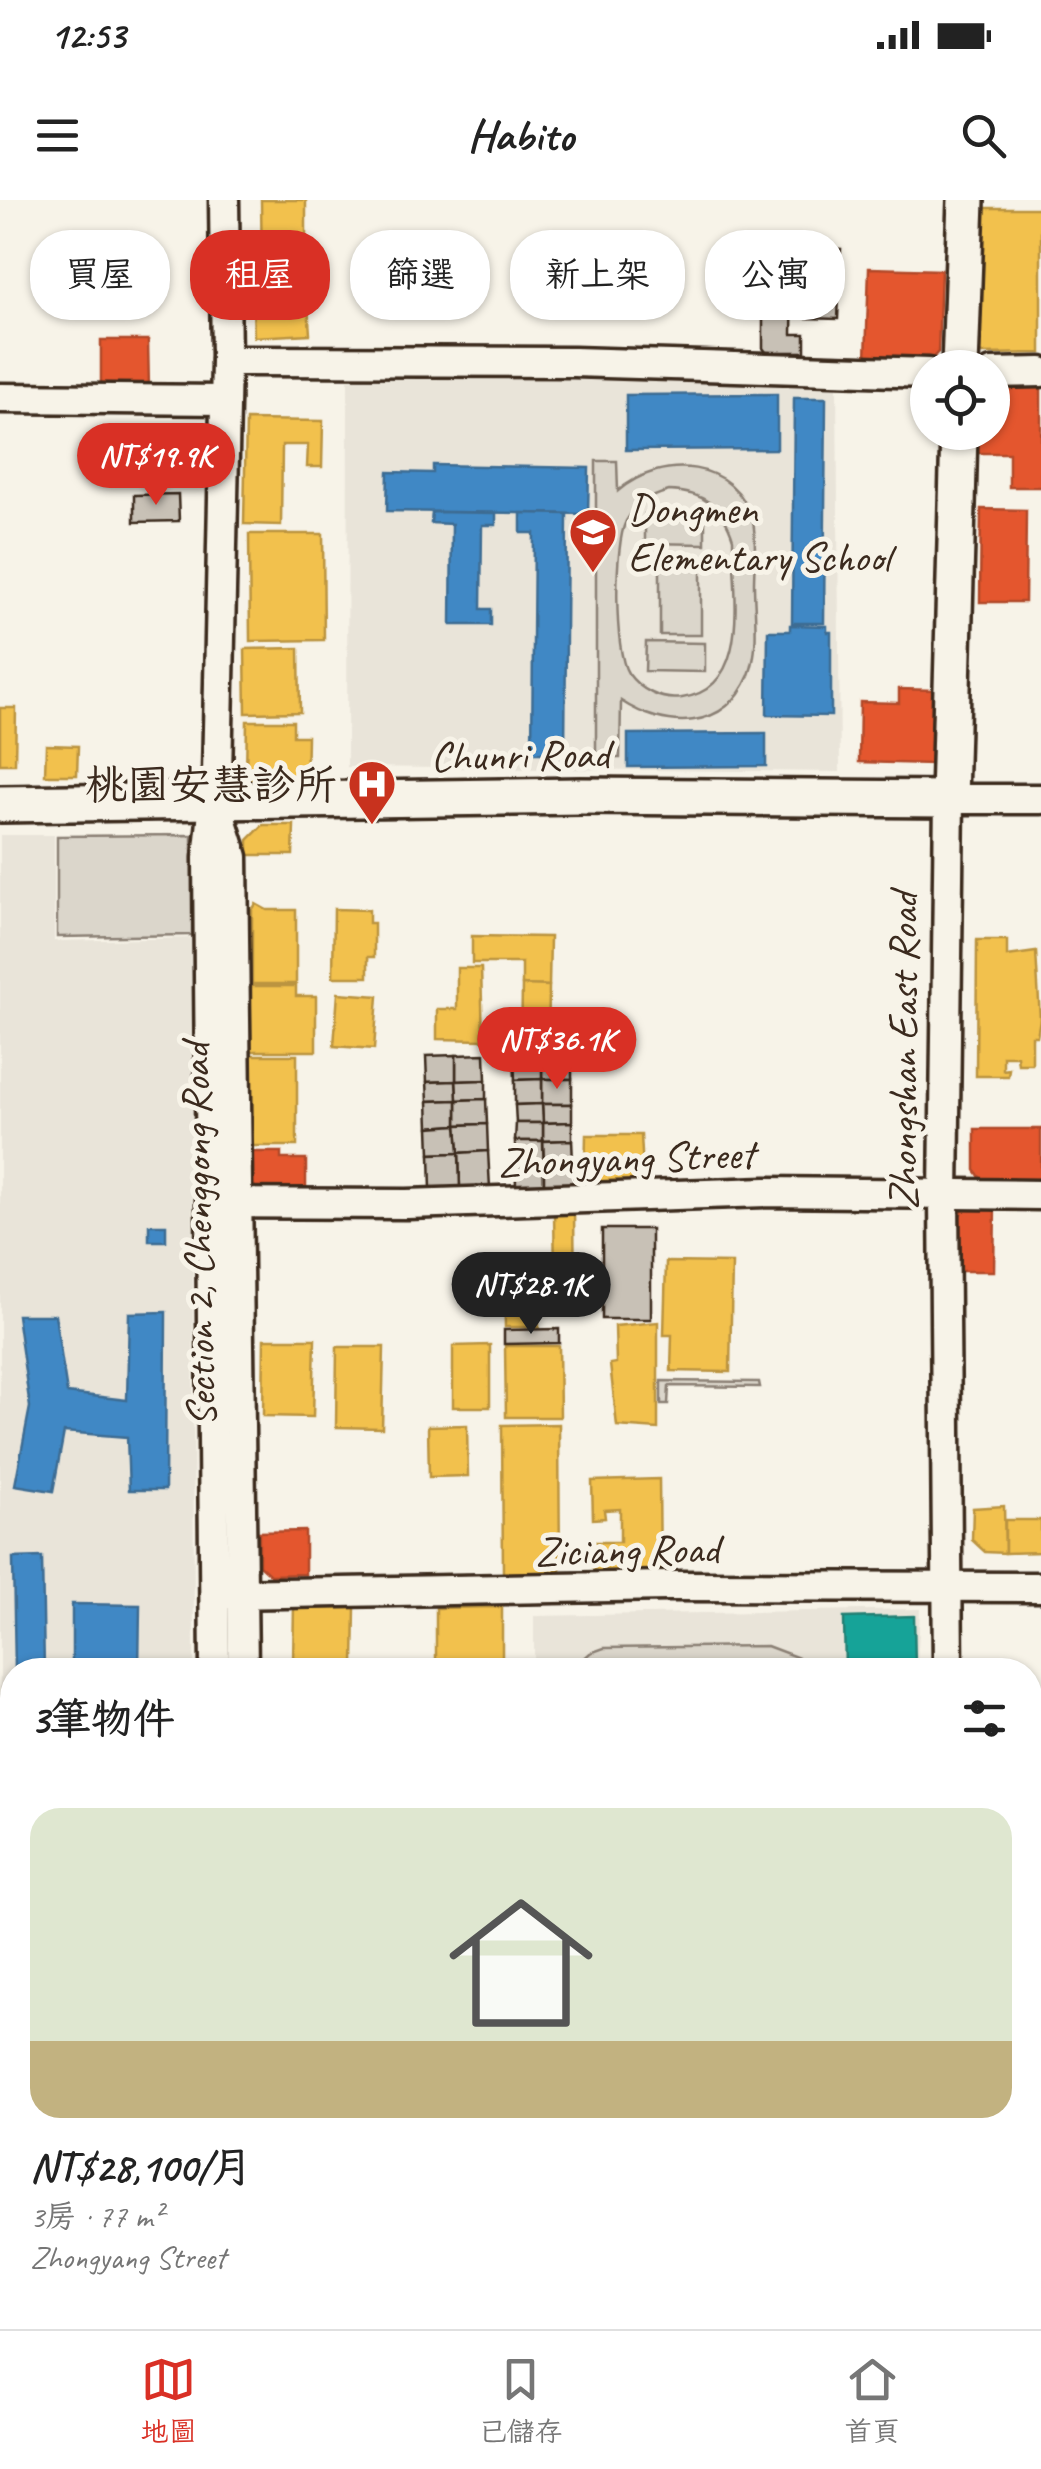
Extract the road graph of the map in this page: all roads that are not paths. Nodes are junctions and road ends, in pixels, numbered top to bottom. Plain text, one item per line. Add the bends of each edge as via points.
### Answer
1 (224, 200) edge
2 (966, 200) edge
3 (961, 350) edge
4 (226, 361) junction
5 (910, 372) edge
6 (1041, 372) edge
7 (1010, 373) edge
8 (0, 398) edge
9 (225, 400) junction
10 (958, 450) edge
11 (948, 799) junction
12 (1041, 799) edge
13 (216, 802) junction
14 (0, 804) edge
15 (1041, 1195) edge
16 (944, 1196) junction
17 (224, 1203) junction
18 (1041, 1587) edge
19 (948, 1588) junction
20 (242, 1593) junction
21 (214, 1594) junction
22 (215, 1658) edge
23 (244, 1658) edge
24 (948, 1658) edge

1 - 4 street, Section 2, Chenggong Road
2 - 3 main road
4 - 5 street
4 - 9 street, Section 2, Chenggong Road
6 - 7 street
8 - 9 street
9 - 13 street, Section 2, Chenggong Road
10 - 11 main road, Zhongshan East Road
11 - 12 street, Chunri Road
11 - 13 main road, Chunri Road
11 - 16 street, Zhongshan East Road
13 - 14 main road, Chunri Road
13 - 17 street, Section 2, Chenggong Road via 233,856
15 - 16 street, Zhongyang Street
16 - 17 street, Zhongyang Street via 766,1192
16 - 19 street, Zhongshan East Road
17 - 20 street, Section 2, Chenggong Road
17 - 21 street, Section 2, Chenggong Road
18 - 19 street, Ziciang Road
19 - 20 street, Ziciang Road
19 - 24 street, Zhongshan East Road
20 - 21 street, Ziciang Road
20 - 23 street, Section 2, Chenggong Road
21 - 22 street, Section 2, Chenggong Road

